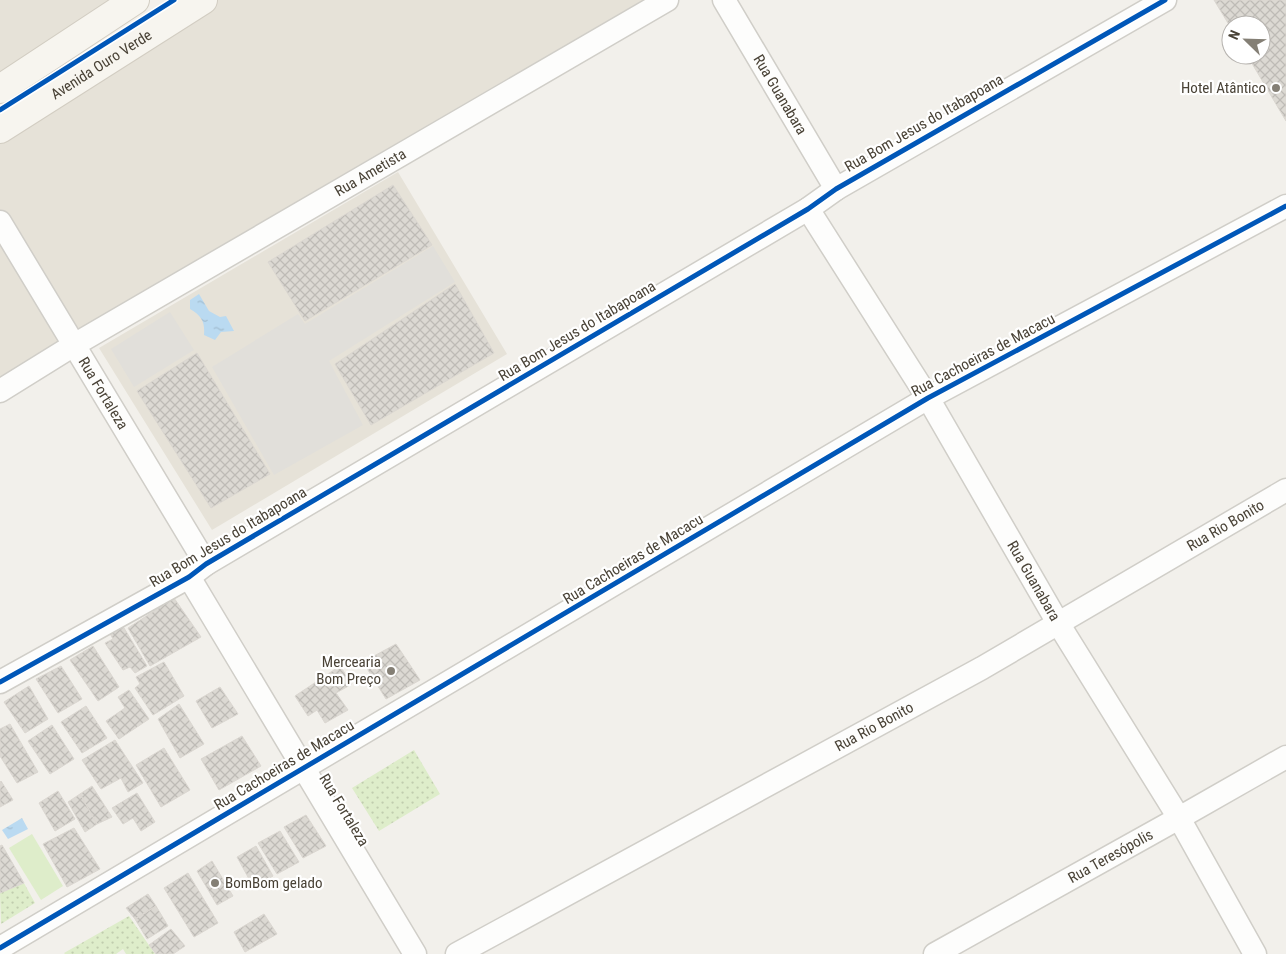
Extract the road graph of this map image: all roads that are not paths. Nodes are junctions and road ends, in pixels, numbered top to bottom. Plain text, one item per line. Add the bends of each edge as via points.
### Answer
1 (135, 0) edge
2 (203, 0) edge
3 (668, 0) edge
4 (724, 0) edge
5 (1165, 0) edge
6 (0, 89) edge
7 (0, 130) edge
8 (836, 188) junction
9 (1286, 206) edge
10 (808, 209) junction
11 (0, 222) edge
12 (74, 345) junction
13 (0, 391) edge
14 (928, 398) junction
15 (1286, 490) edge
16 (198, 570) junction
17 (1058, 623) junction
18 (0, 682) edge
19 (1286, 756) edge
20 (305, 768) junction
21 (1179, 818) junction
22 (0, 948) edge
23 (415, 954) edge
24 (457, 954) edge
25 (935, 954) edge
26 (1255, 954) edge

1 - 6 street
2 - 7 street, Avenida Ouro Verde
3 - 12 street, Rua Ametista
4 - 8 street, Rua Guanabara
5 - 8 street, Rua Bom Jesus do Itabapoana
8 - 10 street, Rua Bom Jesus do Itabapoana
9 - 14 street, Rua Cachoeiras de Macacu
10 - 14 street, Rua Guanabara
10 - 16 street, Rua Bom Jesus do Itabapoana
11 - 12 street, Rua Fortaleza
12 - 13 street, Rua Ametista
12 - 16 street, Rua Fortaleza
14 - 17 street, Rua Guanabara
14 - 20 street, Rua Cachoeiras de Macacu
15 - 17 street, Rua Rio Bonito
16 - 18 street, Rua Bom Jesus do Itabapoana
16 - 20 street, Rua Fortaleza
17 - 21 street, Rua Guanabara
17 - 24 street, Rua Rio Bonito via 974,673
19 - 21 street, Rua Teresópolis
20 - 22 street, Rua Cachoeiras de Macacu
20 - 23 street, Rua Fortaleza
21 - 25 street, Rua Teresópolis
21 - 26 street, Rua Guanabara

